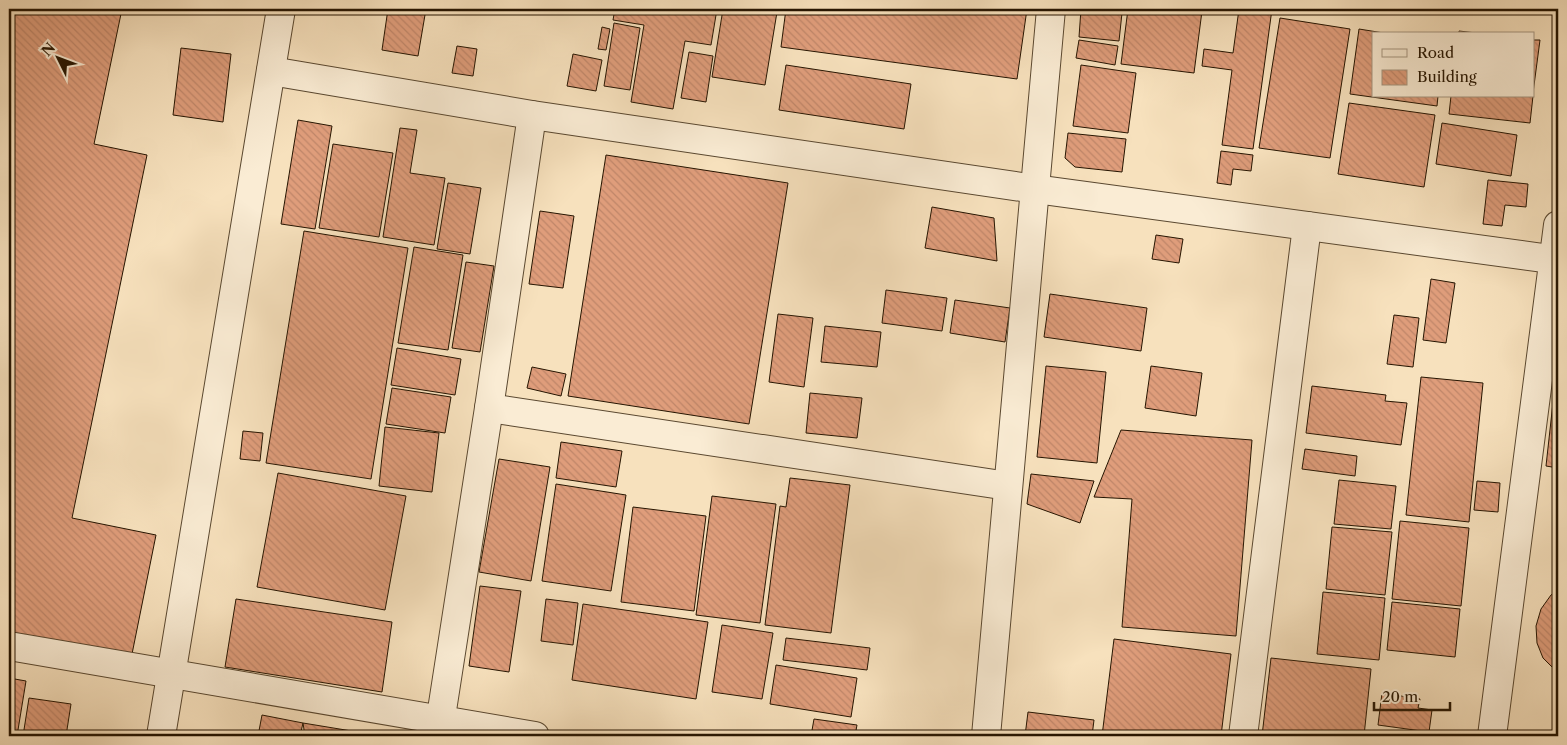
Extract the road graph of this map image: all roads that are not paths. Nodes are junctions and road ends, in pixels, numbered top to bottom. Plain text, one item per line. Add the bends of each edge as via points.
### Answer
1 (281, 9) edge
2 (1051, 9) edge
3 (271, 71) junction
4 (532, 115) junction
5 (1034, 189) junction
6 (1558, 225) edge
7 (1307, 226) junction
8 (1556, 260) edge
9 (489, 408) junction
10 (1008, 486) junction
11 (9, 646) edge
12 (171, 674) junction
13 (439, 728) edge
14 (161, 736) edge
15 (535, 736) edge
16 (986, 736) edge
17 (1243, 736) edge
18 (1492, 736) edge

1 - 3 street
2 - 5 street
3 - 4 street
3 - 12 street
4 - 5 street
4 - 9 street
5 - 7 street
5 - 10 street
6 - 8 street
7 - 8 street
7 - 17 street
8 - 18 street
9 - 10 street
9 - 13 street
10 - 16 street
11 - 12 street
12 - 13 street
12 - 14 street
13 - 15 street

